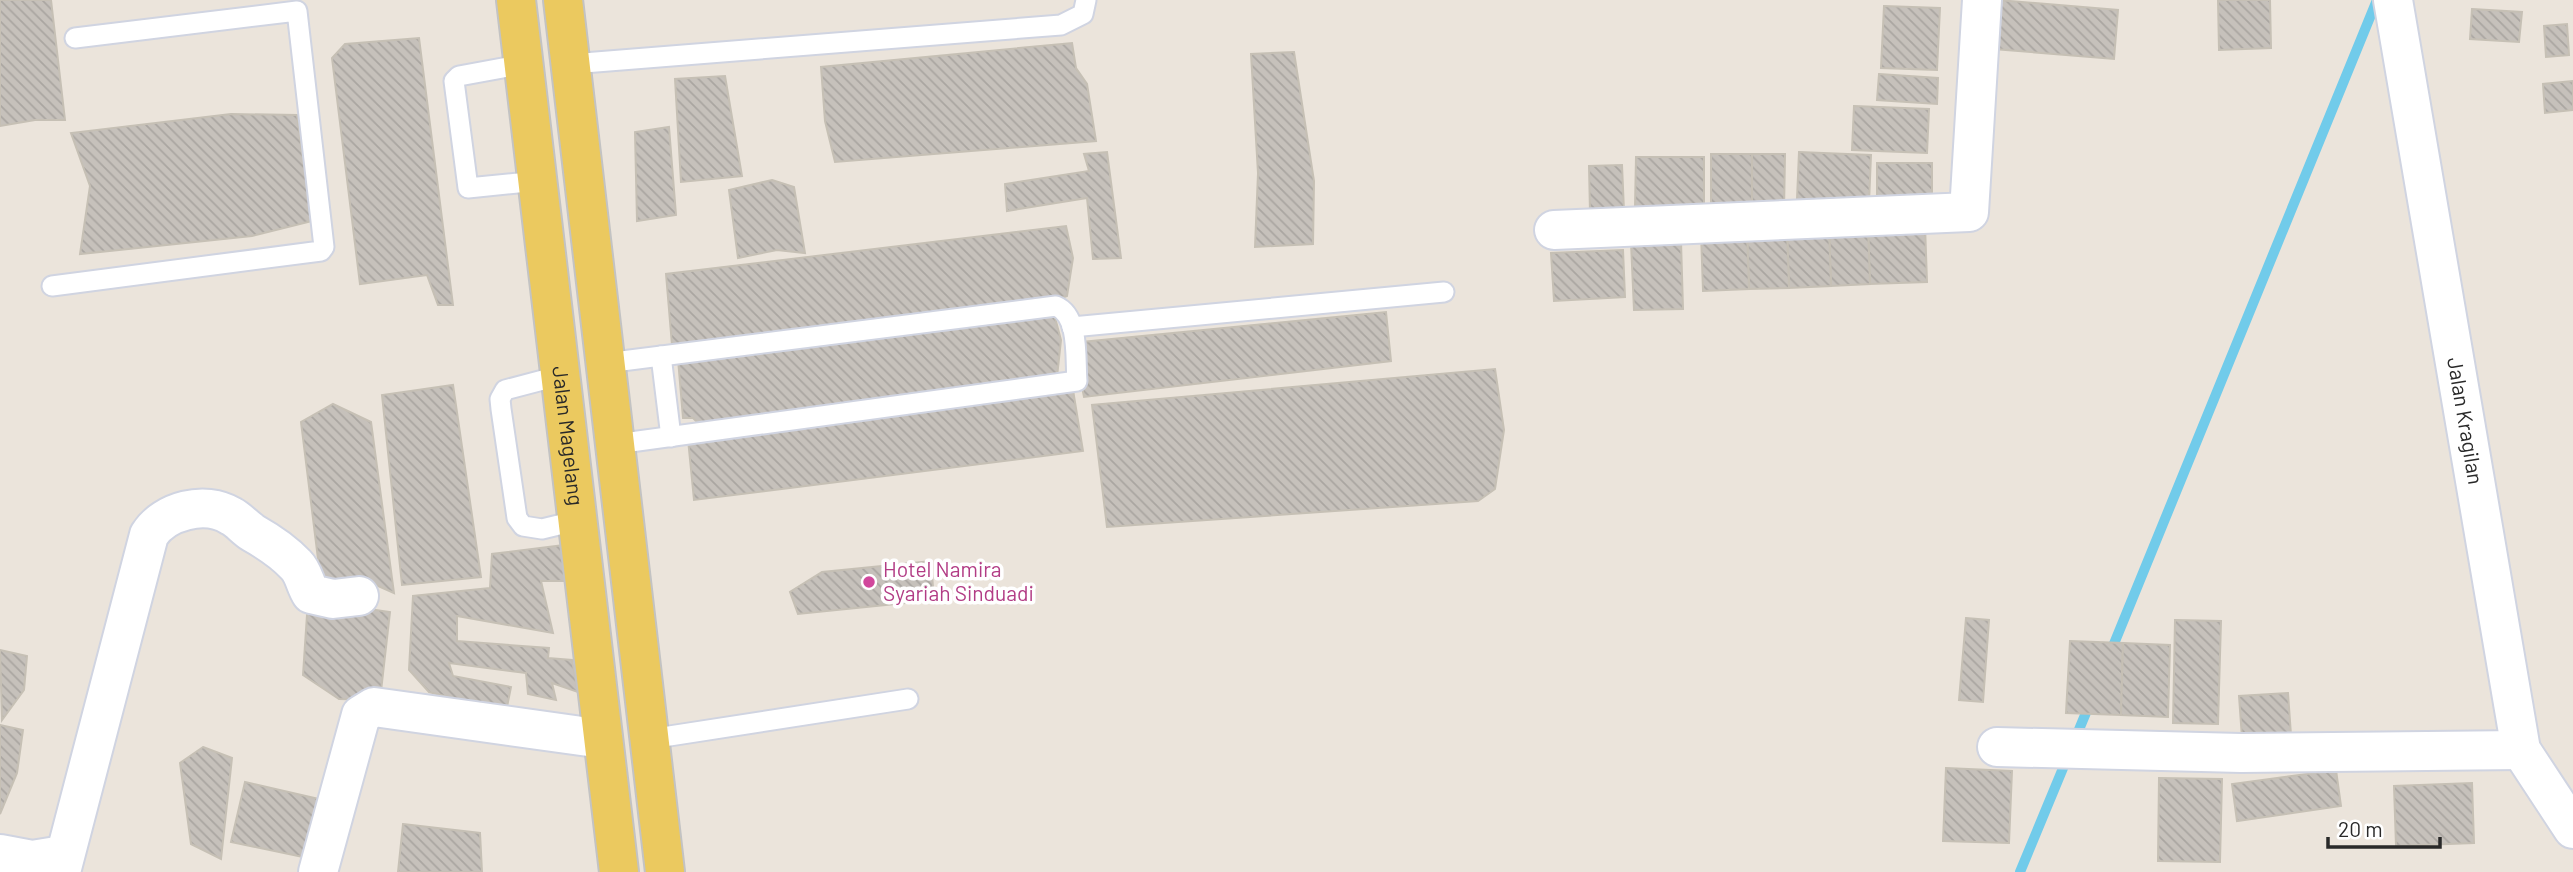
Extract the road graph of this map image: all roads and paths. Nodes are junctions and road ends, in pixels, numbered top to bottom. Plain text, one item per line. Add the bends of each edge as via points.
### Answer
1 (516, 0) edge
2 (563, 0) edge
3 (1086, 0) edge
4 (1982, 0) edge
5 (2393, 0) edge
6 (297, 5) edge
7 (75, 38) dead end
8 (524, 64) junction
9 (571, 64) junction
10 (537, 181) junction
11 (1554, 230) dead end
12 (52, 286) dead end
13 (1444, 292) dead end
14 (1072, 327) junction
15 (660, 356) junction
16 (606, 363) junction
17 (562, 375) junction
18 (671, 436) junction
19 (617, 444) junction
20 (569, 450) junction
21 (579, 520) junction
22 (359, 596) dead end
23 (908, 699) dead end
24 (603, 739) junction
25 (649, 739) junction
26 (1997, 747) dead end
27 (2521, 750) junction
28 (2573, 830) edge
29 (0, 854) edge
30 (62, 863) edge
31 (318, 872) edge
32 (619, 872) edge
33 (665, 872) edge

1 - 8 main road, Jalan Magelang
2 - 9 main road
3 - 9 lane via 1083,14 1060,25
4 - 11 street via 1969,212
5 - 27 street, Jalan Kragilan
6 - 7 lane
6 - 12 lane via 323,250
8 - 10 main road, Jalan Magelang
8 - 10 lane via 456,78 460,133 468,188
9 - 16 main road
10 - 17 main road, Jalan Magelang
13 - 14 lane
14 - 15 lane via 1066,312 1056,306
14 - 18 lane via 1077,381
15 - 16 lane
15 - 18 lane
16 - 19 main road
17 - 20 main road, Jalan Magelang
17 - 21 lane via 505,390 500,399 503,425 514,509 523,526 542,530
18 - 19 lane
19 - 20 main road
19 - 25 main road
20 - 21 main road, Jalan Magelang
21 - 24 main road, Jalan Magelang
22 - 30 street via 333,599 311,594 298,567 230,515 212,509 165,517 149,536
23 - 25 lane
24 - 31 street via 374,707 365,710
24 - 32 main road, Jalan Magelang
25 - 33 main road
26 - 27 street via 2241,753
27 - 28 street, Jalan Kragilan
29 - 30 street

